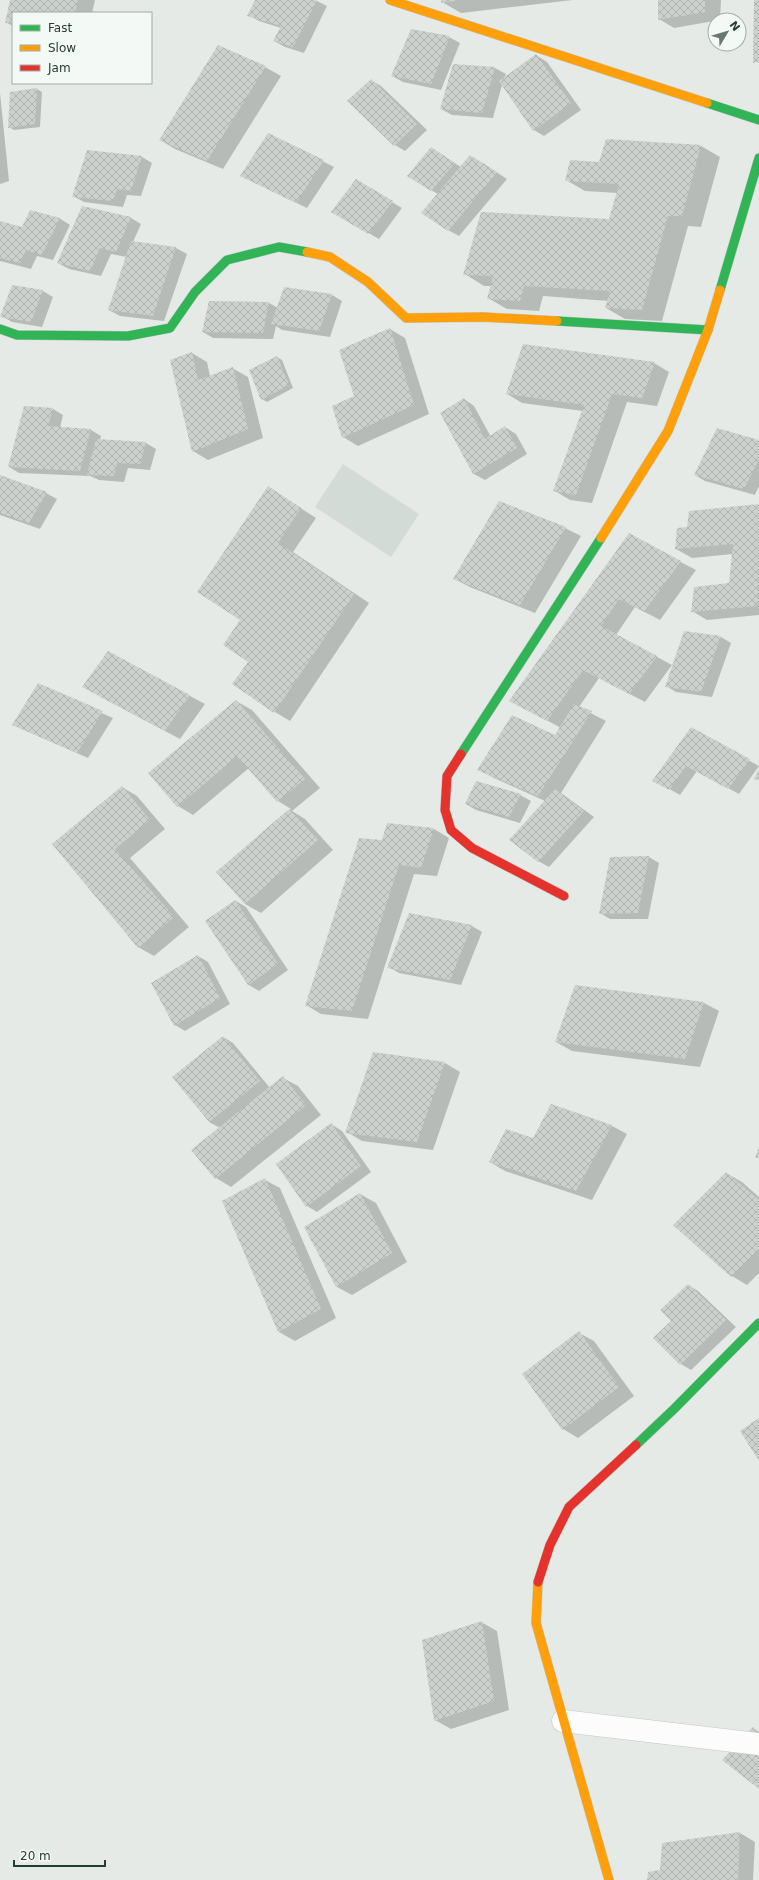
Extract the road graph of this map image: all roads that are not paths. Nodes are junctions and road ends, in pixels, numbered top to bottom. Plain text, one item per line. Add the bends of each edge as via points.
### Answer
1 (390, 0) edge
2 (759, 120) edge
3 (759, 158) edge
4 (0, 329) edge
5 (708, 330) junction
6 (564, 896) dead end
7 (759, 1323) edge
8 (563, 1721) junction
9 (759, 1744) edge
10 (609, 1880) edge

1 - 2 street
3 - 5 street
4 - 5 street via 17,335 128,336 170,328 195,292 227,260 279,247 330,257 368,282 406,318 483,317
5 - 6 street via 668,431 447,776 445,810 451,830 472,848
7 - 8 street via 674,1409 569,1507 550,1545 537,1586 536,1623
8 - 9 street
8 - 10 street

